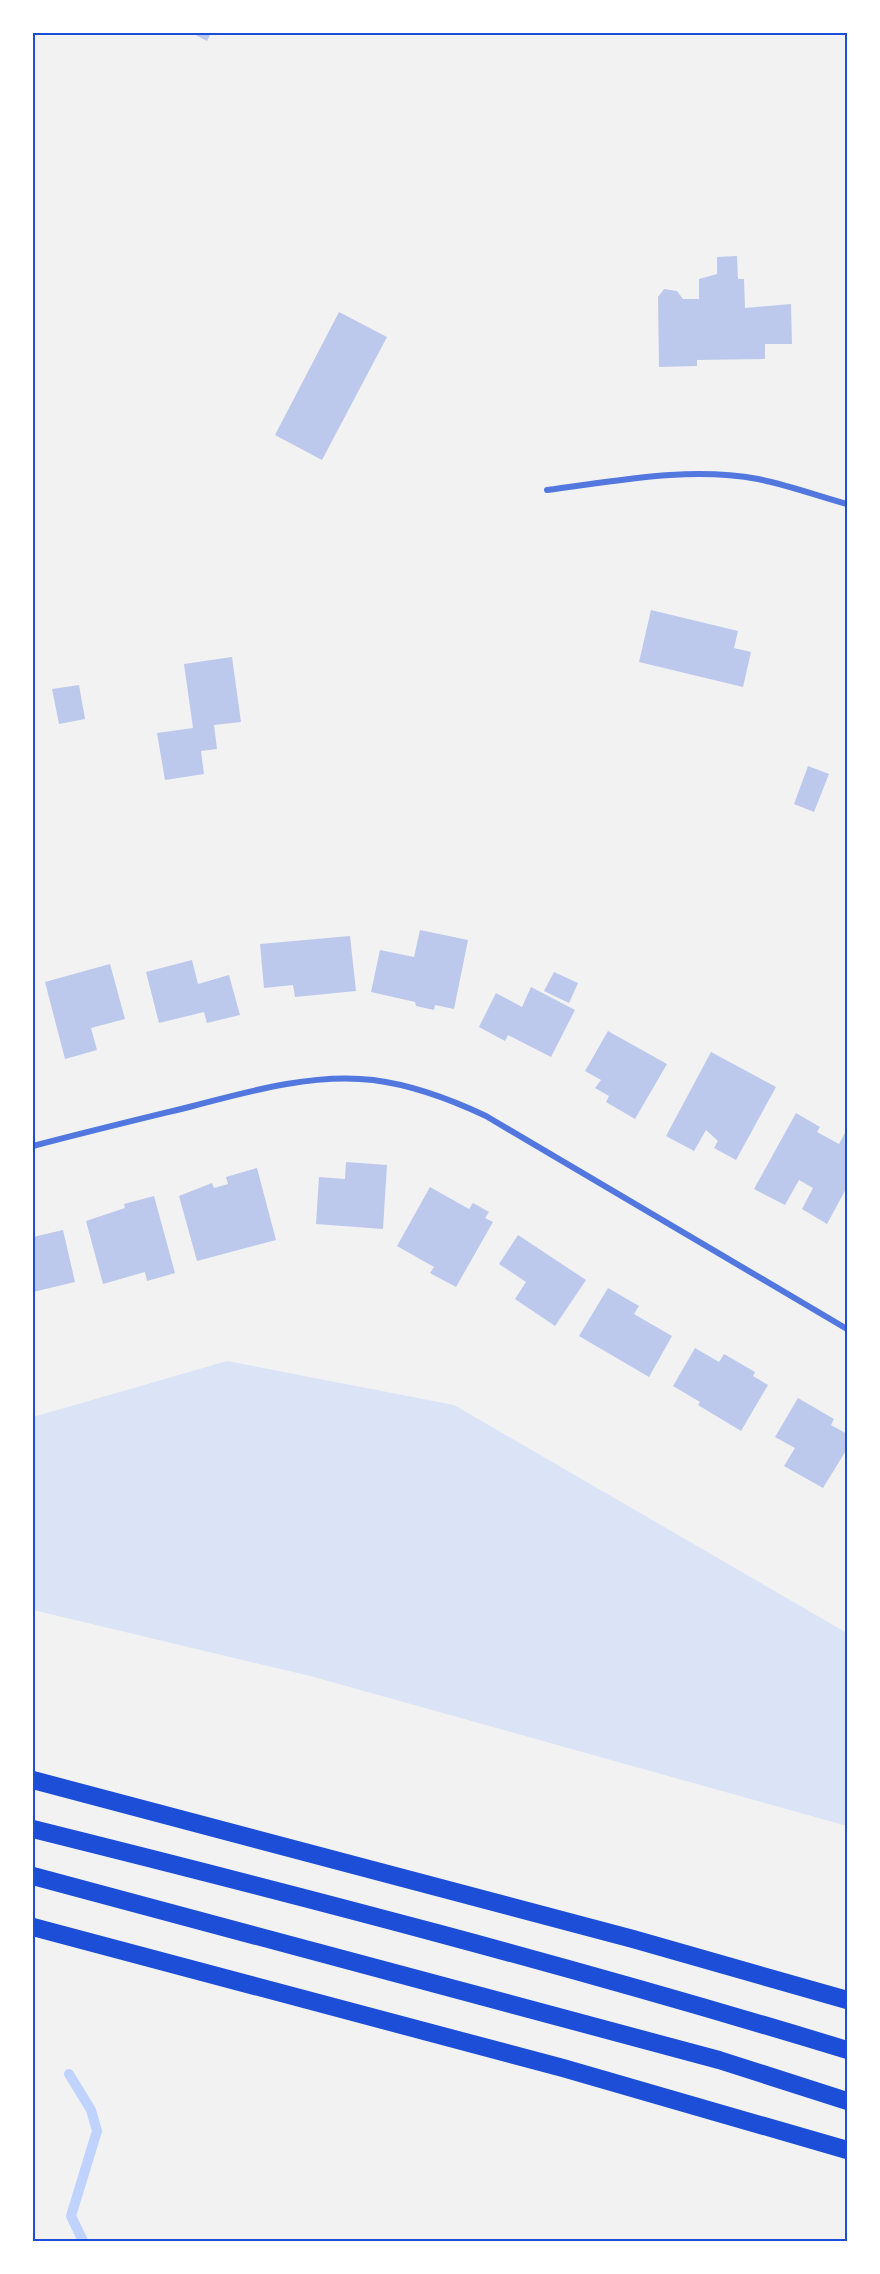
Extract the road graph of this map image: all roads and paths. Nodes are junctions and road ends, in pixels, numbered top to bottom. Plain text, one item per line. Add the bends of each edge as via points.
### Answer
1 (547, 490) dead end
2 (847, 504) edge
3 (33, 1146) edge
4 (847, 1329) edge
5 (33, 1780) edge
6 (33, 1829) edge
7 (33, 1876) edge
8 (33, 1927) edge
9 (847, 2000) edge
10 (847, 2049) edge
11 (847, 2101) edge
12 (847, 2150) edge

1 - 2 street via 698,474 758,479
3 - 4 street via 296,1083 371,1080 405,1086 486,1116
5 - 9 highway via 633,1939
6 - 10 highway via 221,1875
7 - 11 highway via 718,2061
8 - 12 highway via 563,2068

